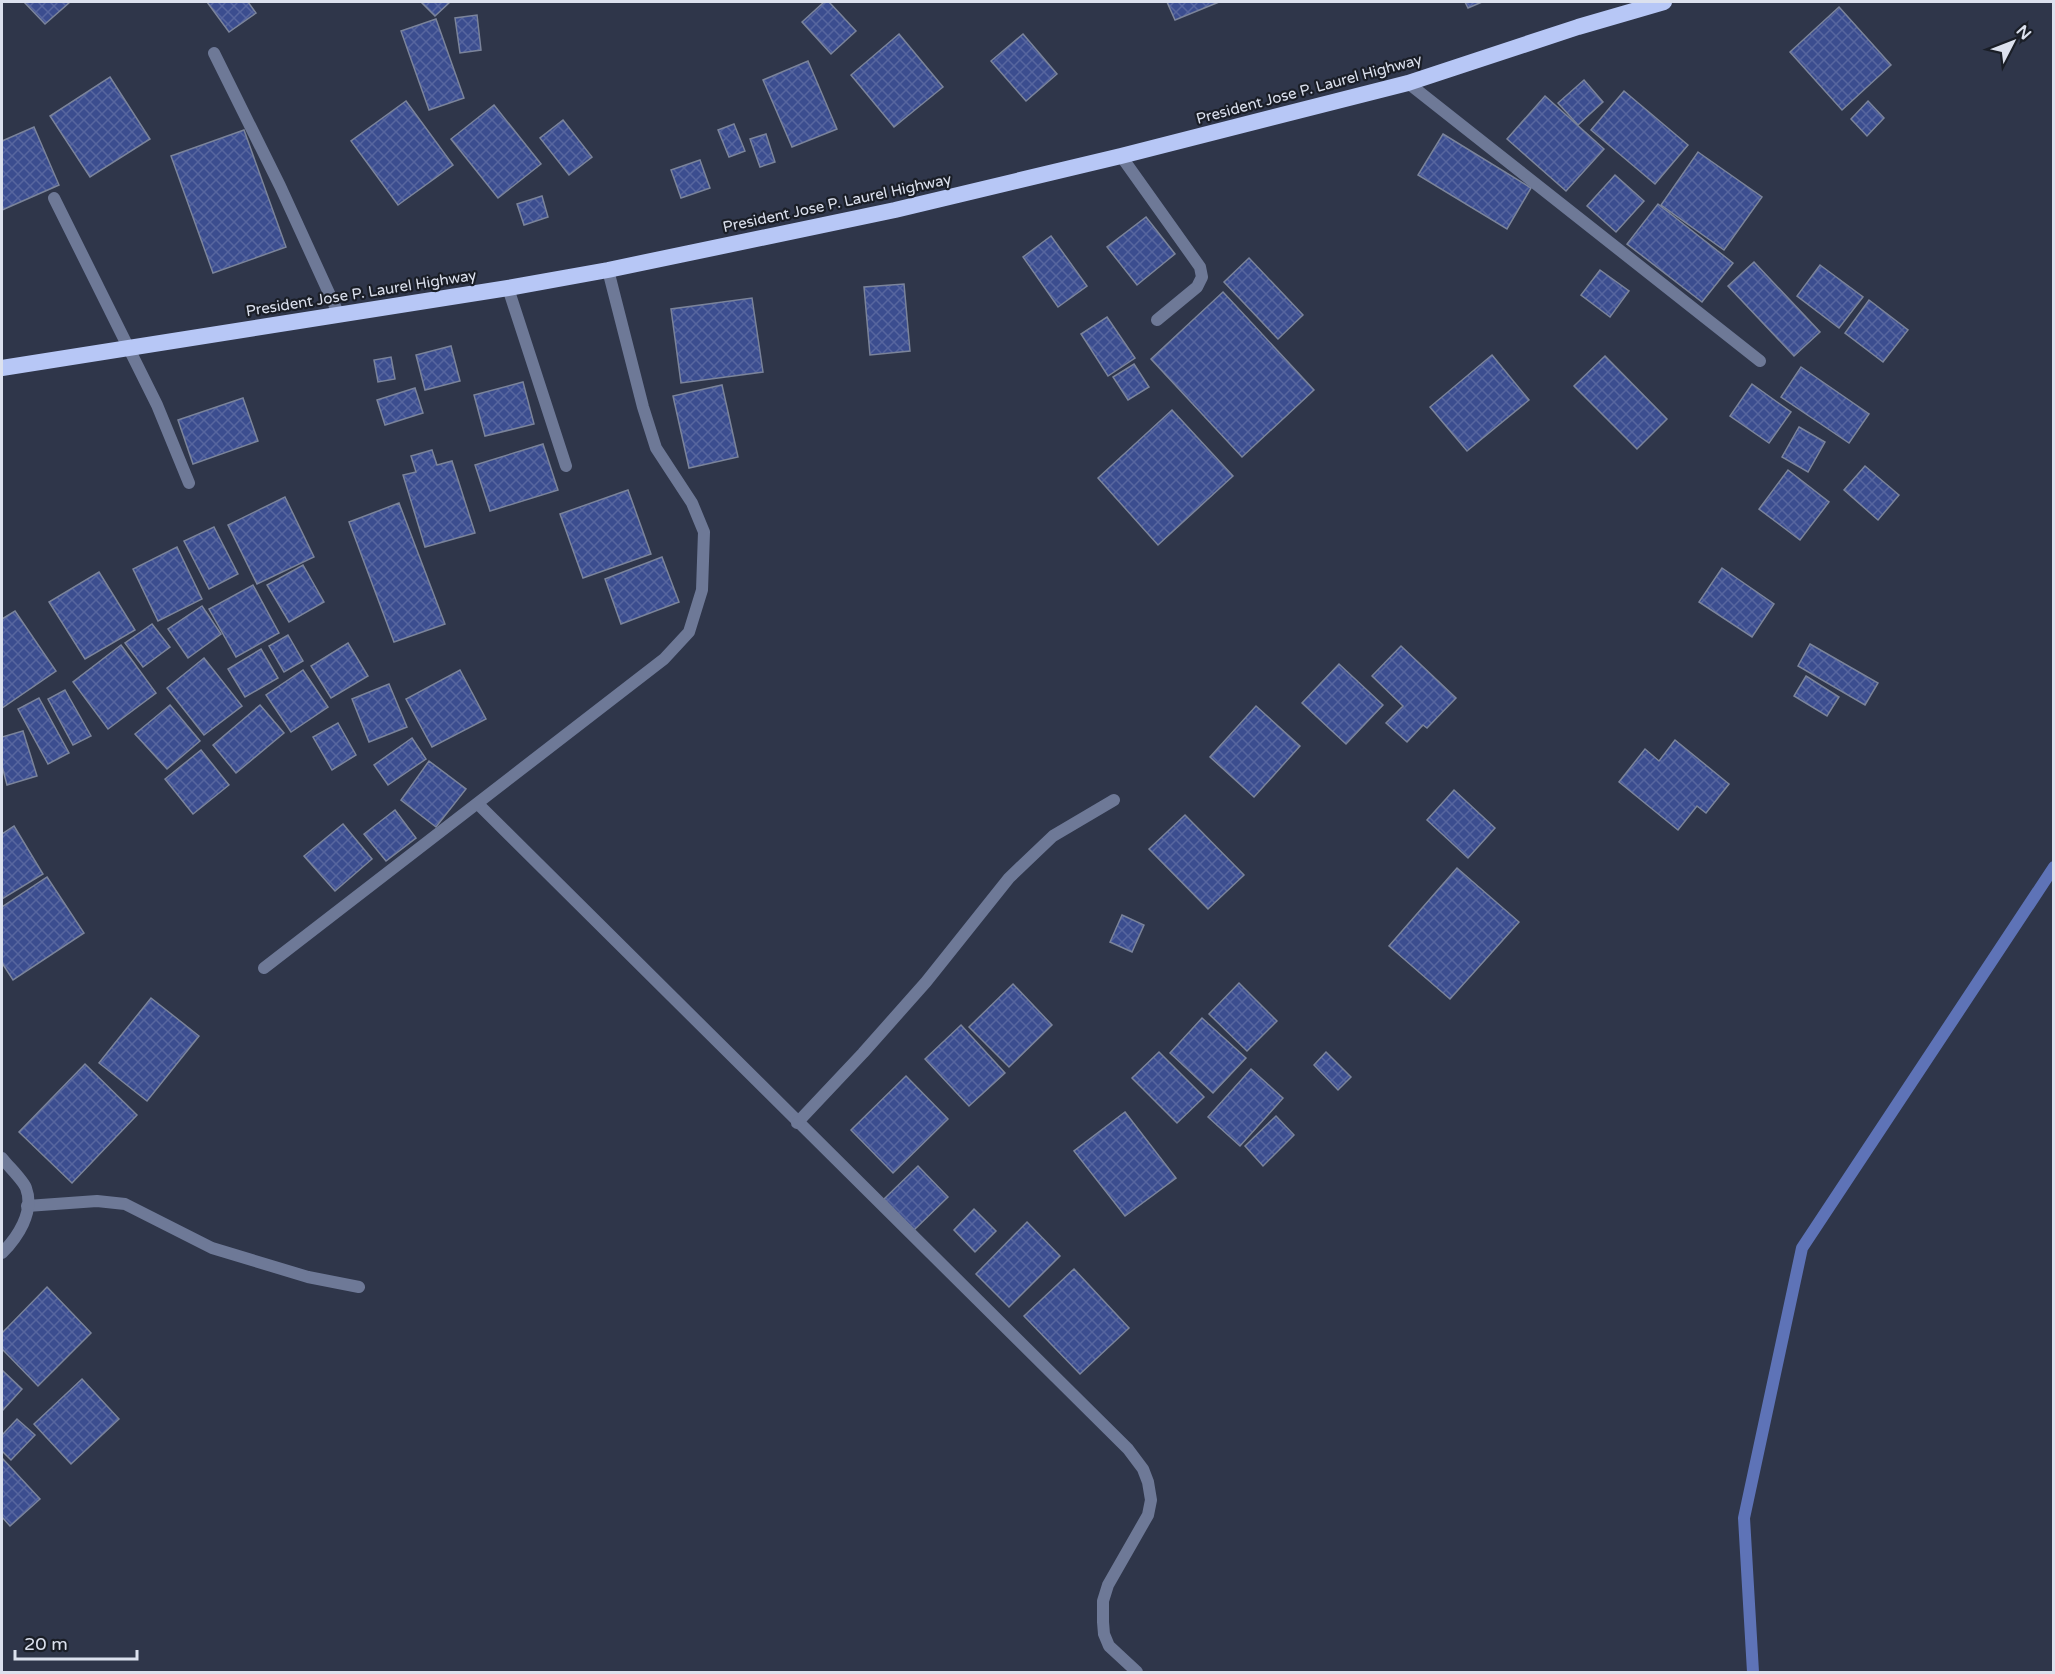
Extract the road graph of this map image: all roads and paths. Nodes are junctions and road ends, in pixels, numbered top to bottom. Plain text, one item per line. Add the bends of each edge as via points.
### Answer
1 (1664, 2) edge
2 (214, 52) dead end
3 (1408, 83) junction
4 (1121, 156) junction
5 (54, 198) dead end
6 (608, 270) junction
7 (508, 288) junction
8 (339, 315) junction
9 (1157, 320) dead end
10 (129, 349) junction
11 (1760, 361) dead end
12 (2, 368) edge
13 (566, 466) dead end
14 (189, 483) dead end
15 (1114, 800) dead end
16 (478, 804) junction
17 (264, 968) dead end
18 (797, 1123) junction
19 (2, 1158) edge
20 (27, 1206) junction
21 (2, 1254) edge
22 (358, 1287) dead end
23 (1137, 1672) edge

1 - 3 highway, President Jose P. Laurel Highway
2 - 8 street
3 - 4 highway, President Jose P. Laurel Highway
3 - 11 street
4 - 6 highway, President Jose P. Laurel Highway via 895,210
4 - 9 street via 1200,267 1202,277 1197,287
5 - 10 street
6 - 7 highway, President Jose P. Laurel Highway
6 - 16 street via 656,448 692,504 704,532 702,590 689,632 664,659
7 - 8 highway, President Jose P. Laurel Highway
7 - 13 street
8 - 10 highway, President Jose P. Laurel Highway
10 - 12 highway, President Jose P. Laurel Highway
10 - 14 street
15 - 18 street via 1053,836 1010,878 926,982
16 - 17 street
16 - 18 street
18 - 23 street via 1128,1449 1143,1469 1151,1500 1148,1515 1103,1601 1104,1634 1109,1646
19 - 20 street via 26,1188
20 - 21 street via 22,1227
20 - 22 street via 97,1201 125,1204 212,1248 308,1277

